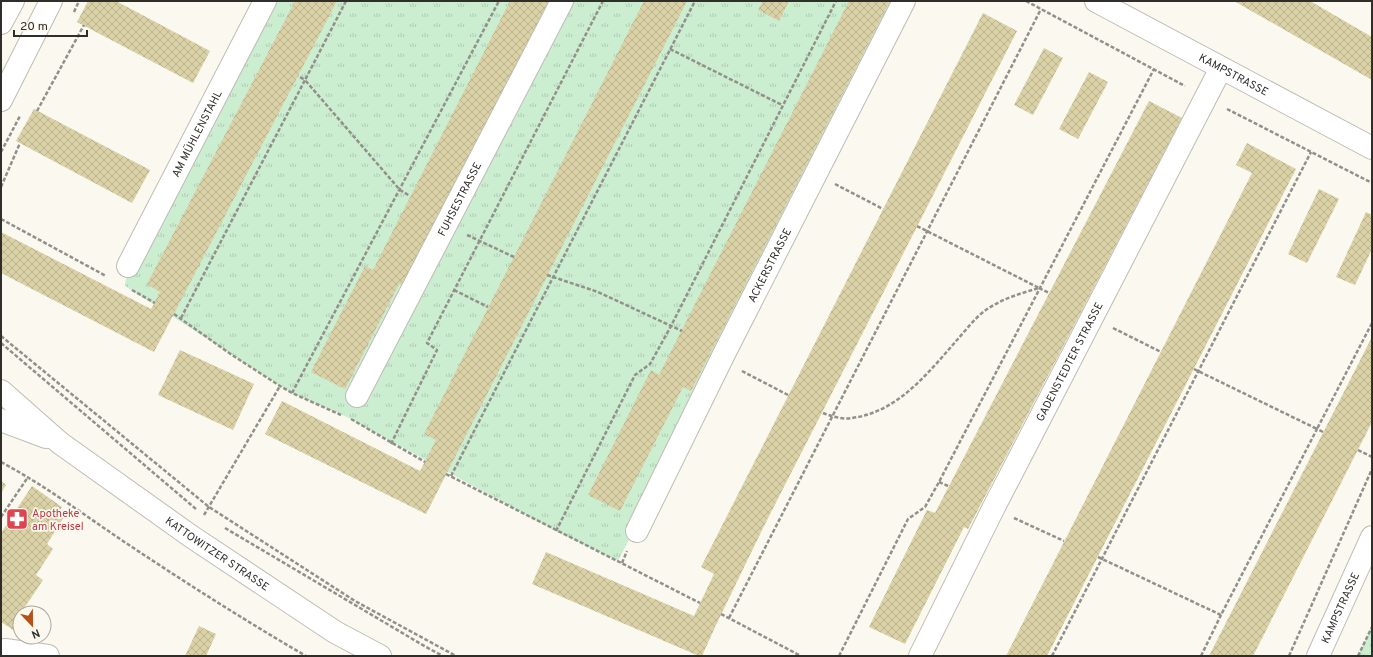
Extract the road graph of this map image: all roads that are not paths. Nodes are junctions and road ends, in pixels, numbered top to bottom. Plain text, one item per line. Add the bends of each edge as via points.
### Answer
1 (13, 1) edge
2 (51, 1) edge
3 (265, 1) edge
4 (562, 1) edge
5 (904, 1) edge
6 (1096, 1) edge
7 (1, 23) edge
8 (1221, 68) junction
9 (1, 100) edge
10 (1372, 148) edge
11 (119, 272) road end
12 (1, 392) edge
13 (357, 396) dead end
14 (1, 420) edge
15 (60, 443) junction
16 (637, 531) dead end
17 (1372, 537) edge
18 (1, 651) edge
19 (48, 656) edge
20 (380, 656) edge
21 (920, 656) edge
22 (1318, 656) edge

1 - 7 street
2 - 9 street
3 - 11 street, AM MÜHLENSTAHL
4 - 13 street, FUHSESTRASSE
5 - 16 street, ACKERSTRASSE via 720,360
6 - 8 street, KAMPSTRASSE
8 - 10 street, KAMPSTRASSE
8 - 21 street, GADENSTEDTER STRASSE via 993,509
12 - 15 street, KATTOWITZER STRASSE
14 - 15 street, KATTOWITZER STRASSE
15 - 20 street, KATTOWITZER STRASSE via 192,537 335,632
17 - 22 street, KAMPSTRASSE
18 - 19 street

